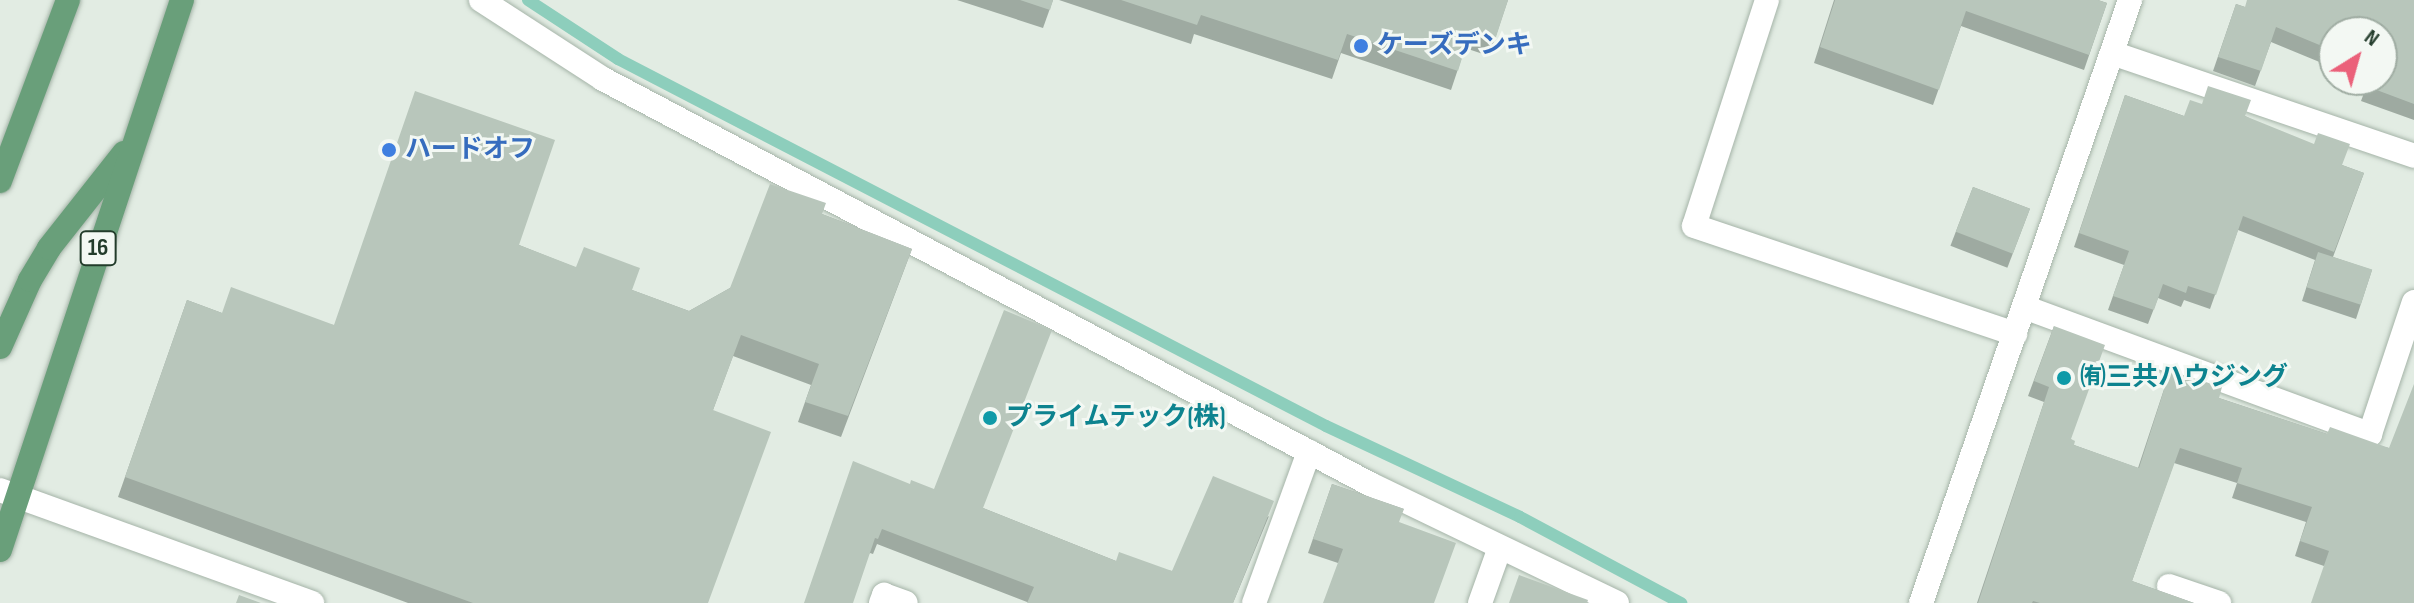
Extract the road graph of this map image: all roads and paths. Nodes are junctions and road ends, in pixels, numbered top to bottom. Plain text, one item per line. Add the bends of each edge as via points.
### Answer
1 (68, 0) edge
2 (182, 0) edge
3 (481, 0) edge
4 (1767, 0) edge
5 (2130, 0) edge
6 (2112, 53) junction
7 (135, 139) junction
8 (2414, 156) edge
9 (0, 181) edge
10 (2414, 302) edge
11 (2024, 307) junction
12 (2015, 334) junction
13 (0, 347) edge
14 (1309, 452) junction
15 (5, 496) edge
16 (1500, 547) junction
17 (0, 550) edge
18 (2169, 586) dead end
19 (312, 603) edge
20 (881, 603) edge
21 (906, 603) edge
22 (1254, 603) edge
23 (1480, 603) edge
24 (1617, 603) edge
25 (1921, 603) edge
26 (2219, 603) edge

1 - 9 main road
2 - 7 main road, 16
3 - 14 street via 603,79
4 - 12 street via 1694,226
5 - 6 street
6 - 8 street
6 - 11 street
7 - 13 main road via 49,248
7 - 15 main road, 16
10 - 11 street via 2370,434
11 - 12 street
12 - 25 street
14 - 16 street
14 - 22 street
15 - 17 main road, 16
15 - 19 street
16 - 23 street
16 - 24 street
18 - 26 street
20 - 21 street via 884,595

